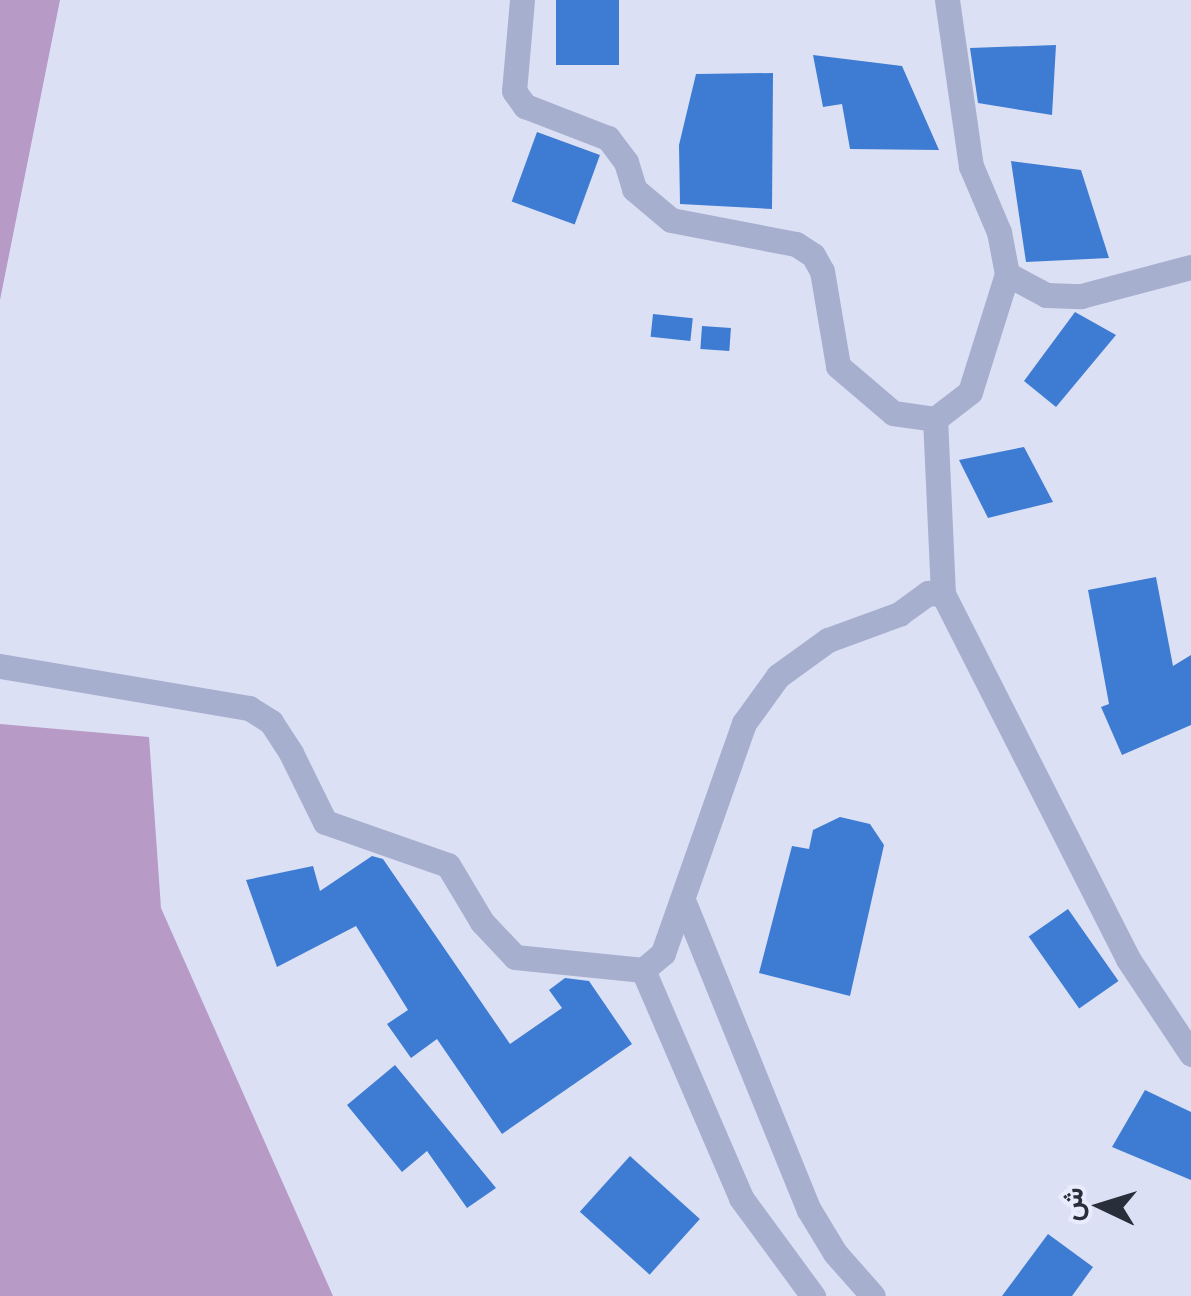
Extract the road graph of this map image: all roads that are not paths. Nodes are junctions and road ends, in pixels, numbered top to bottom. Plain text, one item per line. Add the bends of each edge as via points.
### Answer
1 (522, 0) edge
2 (946, 0) edge
3 (1191, 268) edge
4 (1007, 274) junction
5 (935, 419) junction
6 (943, 594) junction
7 (0, 666) edge
8 (685, 905) junction
9 (643, 970) junction
10 (1191, 1054) edge
11 (812, 1296) edge
12 (873, 1296) edge

1 - 5 street via 514,92 524,106 608,138 626,162 634,189 671,220 796,244 813,255 822,271 838,366 894,413
2 - 4 street via 970,166 999,232
3 - 4 street via 1080,296 1046,296
4 - 5 street via 970,392
5 - 6 street
6 - 8 street via 928,593 899,614 828,640 778,676 744,723
6 - 10 street via 1128,959
7 - 9 street via 249,708 270,722 291,752 326,822 448,865 482,922 514,957
8 - 9 street via 663,953
8 - 12 street via 809,1210
9 - 11 street via 740,1198

